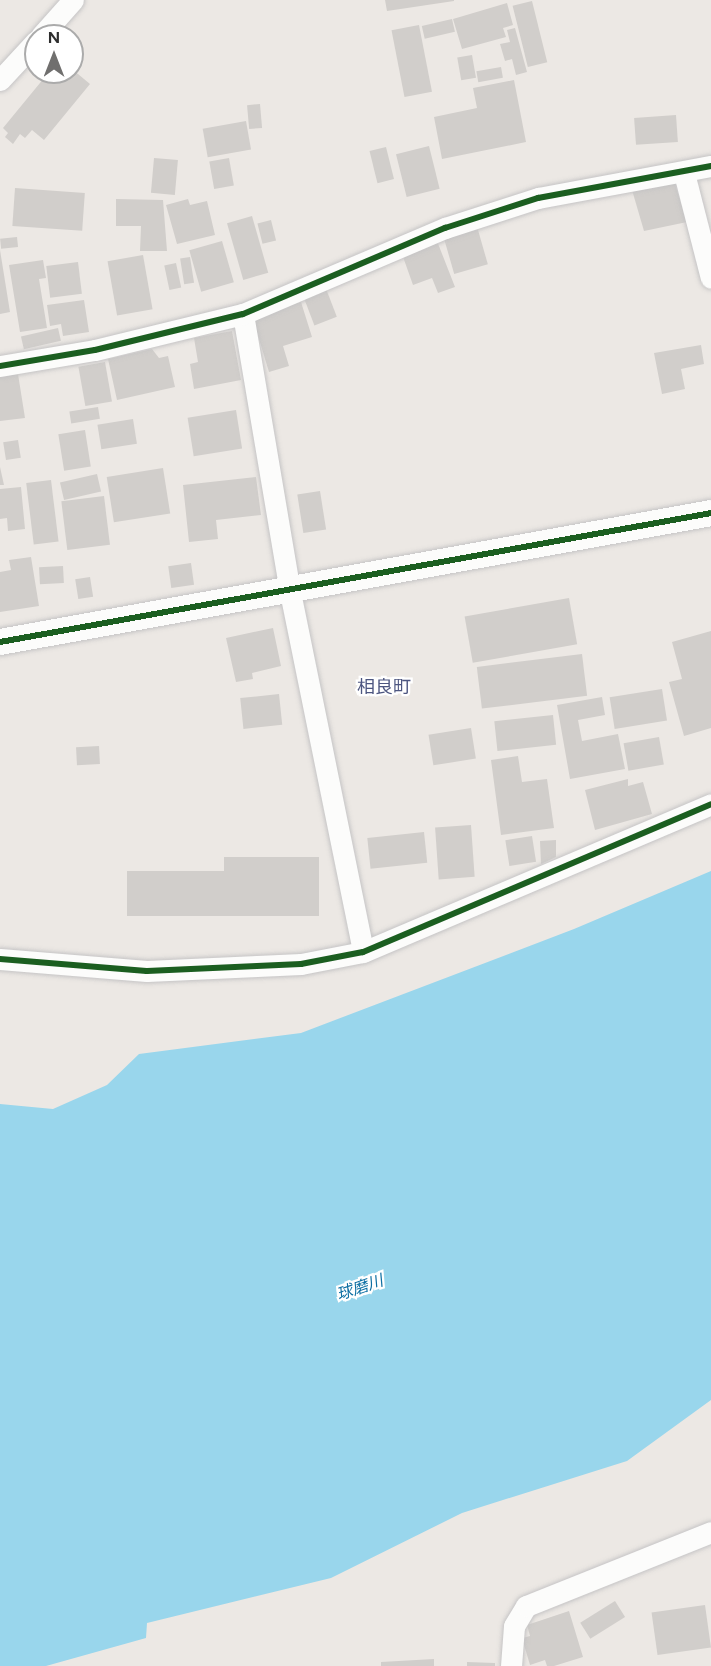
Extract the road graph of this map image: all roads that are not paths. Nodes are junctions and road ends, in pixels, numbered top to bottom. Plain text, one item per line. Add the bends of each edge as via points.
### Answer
1 (74, 0) edge
2 (51, 24) edge
3 (24, 54) edge
4 (0, 80) edge
5 (711, 165) edge
6 (684, 174) junction
7 (711, 278) edge
8 (243, 314) junction
9 (0, 366) edge
10 (711, 513) edge
11 (290, 592) junction
12 (0, 642) edge
13 (711, 804) edge
14 (363, 952) junction
15 (0, 960) edge
16 (711, 1532) edge
17 (511, 1666) edge

1 - 2 street
3 - 4 street
5 - 6 street
6 - 7 street
6 - 8 street via 528,202 445,228
8 - 9 street via 95,350
8 - 11 street
10 - 11 street
11 - 12 street
11 - 14 street
13 - 14 street
14 - 15 street via 301,964 147,971
16 - 17 street via 526,1606 514,1626

